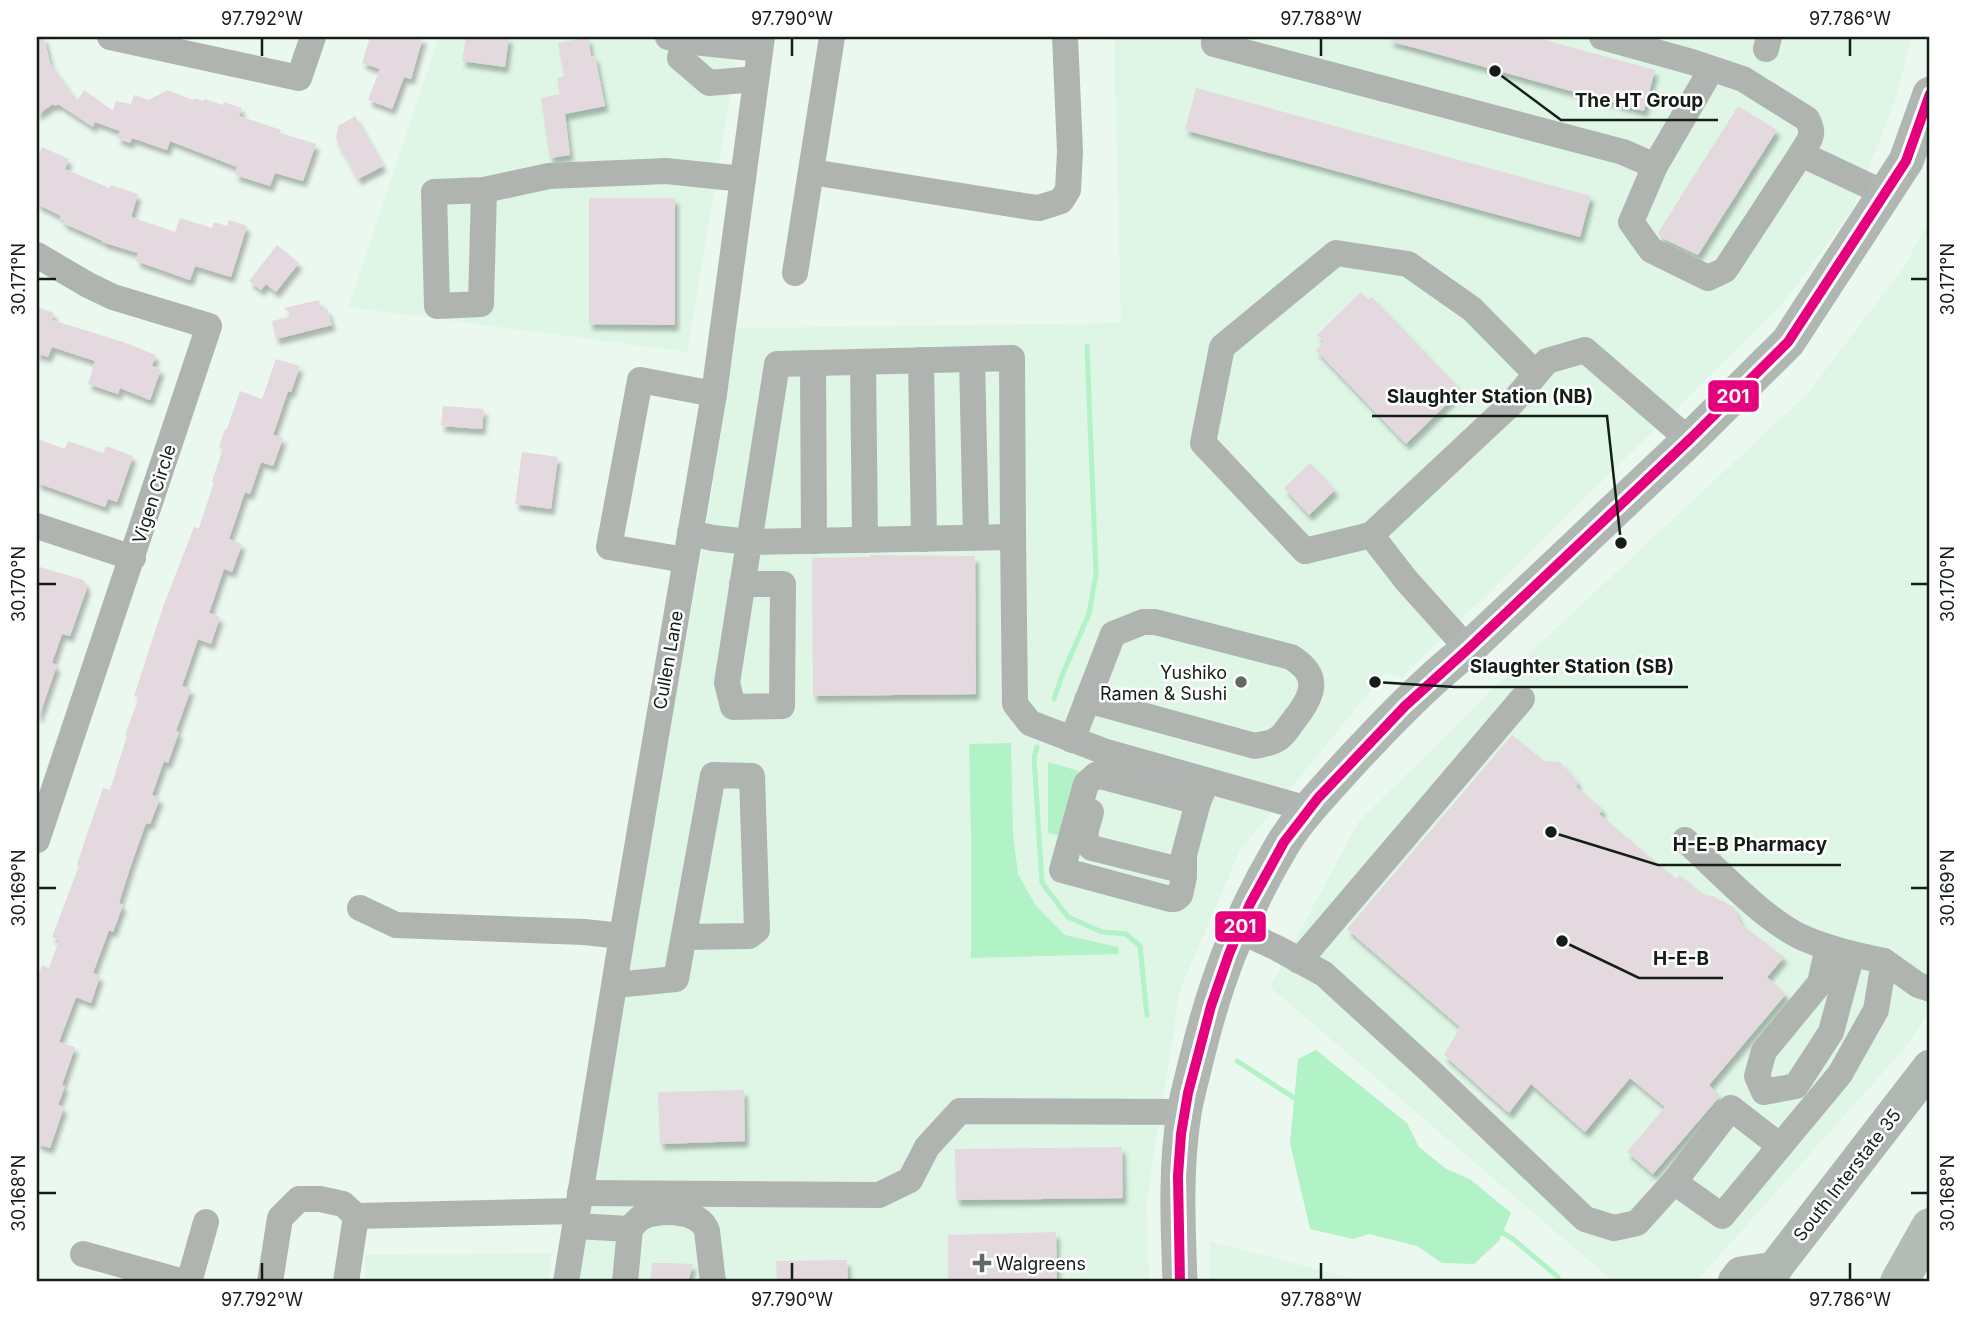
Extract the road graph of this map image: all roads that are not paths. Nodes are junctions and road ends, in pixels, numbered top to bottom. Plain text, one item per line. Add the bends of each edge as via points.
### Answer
1 (110, 37) edge
2 (313, 37) edge
3 (832, 37) edge
4 (1065, 37) edge
5 (1214, 37) edge
6 (1602, 37) edge
7 (676, 39) edge
8 (761, 43) edge
9 (1711, 70) junction
10 (755, 79) junction
11 (1930, 94) edge
12 (1801, 154) junction
13 (1655, 166) junction
14 (812, 172) junction
15 (743, 179) junction
16 (484, 190) dead end
17 (1886, 194) junction
18 (37, 255) edge
19 (796, 273) dead end
20 (972, 359) junction
21 (921, 360) junction
22 (863, 362) junction
23 (813, 363) junction
24 (1536, 374) junction
25 (714, 394) junction
26 (1689, 440) junction
27 (37, 526) edge
28 (690, 533) junction
29 (1371, 535) junction
30 (976, 537) junction
31 (1013, 537) junction
32 (924, 538) junction
33 (865, 540) junction
34 (814, 541) junction
35 (749, 542) junction
36 (133, 558) junction
37 (685, 560) junction
38 (742, 584) junction
39 (1468, 649) junction
40 (1522, 699) dead end
41 (1087, 700) junction
42 (1072, 740) junction
43 (1255, 746) junction
44 (1099, 763) junction
45 (1159, 768) junction
46 (1241, 789) junction
47 (1203, 791) junction
48 (1168, 794) junction
49 (1308, 808) junction
50 (38, 835) edge
51 (1685, 840) dead end
52 (1184, 871) junction
53 (360, 908) dead end
54 (1238, 930) junction
55 (622, 936) junction
56 (684, 937) junction
57 (1840, 951) junction
58 (1299, 961) junction
59 (1884, 961) junction
60 (615, 985) junction
61 (1926, 992) edge
62 (1930, 1067) edge
63 (1184, 1112) junction
64 (1780, 1146) junction
65 (1674, 1182) junction
66 (577, 1210) junction
67 (356, 1216) junction
68 (206, 1222) dead end
69 (1930, 1227) edge
70 (630, 1229) junction
71 (82, 1254) dead end
72 (1772, 1278) edge
73 (187, 1282) edge
74 (270, 1282) edge
75 (346, 1282) edge
76 (566, 1282) edge
77 (625, 1282) edge
78 (713, 1282) edge
79 (1180, 1282) edge
80 (1735, 1282) edge
81 (1899, 1282) edge

1 - 2 street via 299,78
3 - 14 street
4 - 14 street via 1070,151 1068,190 1061,201 1030,207
5 - 13 street via 1214,44 1623,152
6 - 9 street
7 - 8 street
7 - 10 street via 680,58 709,83
8 - 10 street, Cullen Lane
9 - 12 street via 1743,79 1807,119 1812,134
9 - 13 street
10 - 15 street, Cullen Lane
11 - 17 main road via 1906,161
12 - 13 street via 1725,270 1708,278 1651,250 1631,222
12 - 17 street
14 - 19 street
15 - 16 street via 666,171 549,176
15 - 25 street, Cullen Lane
17 - 26 main road via 1788,342
18 - 36 street, Vigen Circle via 113,297 209,326
20 - 21 street
20 - 30 street
20 - 31 street via 1012,358
21 - 22 street
21 - 32 street
22 - 23 street
22 - 33 street
23 - 34 street
23 - 35 street via 777,364
24 - 26 street via 1547,361 1585,350
24 - 29 street via 1512,403
24 - 29 street via 1472,309 1408,264 1336,253 1222,347 1203,443 1305,551
25 - 28 street, Cullen Lane
25 - 37 street via 640,380 609,547
26 - 39 main road
27 - 36 street
28 - 35 street
28 - 37 street, Cullen Lane
29 - 39 street
30 - 31 street
30 - 32 street
31 - 42 street via 1015,704 1030,723
32 - 33 street
33 - 34 street
34 - 35 street
35 - 38 street
36 - 50 street, Vigen Circle
37 - 55 street, Cullen Lane
38 - 38 street via 727,683 733,707 782,706 783,584
39 - 49 main road via 1371,740
40 - 58 street
41 - 42 street
41 - 43 street
41 - 43 street via 1114,634 1143,622 1291,657 1311,676 1307,704 1278,740
42 - 44 street
43 - 46 street
44 - 45 street
44 - 48 street
44 - 52 street via 1087,844
44 - 52 street via 1086,784 1062,870 1170,899 1180,895
45 - 47 street
45 - 48 street
46 - 47 street
46 - 49 street
47 - 48 street
47 - 52 street via 1184,855
49 - 54 main road via 1277,853
51 - 57 street via 1761,910 1798,936
53 - 55 street via 396,925
54 - 58 street
54 - 63 main road via 1216,986
55 - 60 street, Cullen Lane
56 - 56 street via 713,775 752,776 757,930 750,936
56 - 60 street via 676,979
57 - 57 street via 1831,1032 1796,1086 1764,1092 1757,1076 1764,1051
57 - 59 street
58 - 65 street via 1324,974 1585,1219 1614,1228 1637,1223
59 - 61 street
59 - 64 street via 1876,1010 1840,1074
60 - 66 street, Cullen Lane
62 - 72 main road, South Interstate 35
63 - 66 street via 960,1111 927,1147 910,1180 879,1195
63 - 79 main road via 1179,1171
64 - 65 street via 1722,1216
64 - 65 street via 1731,1108
66 - 67 street
66 - 70 street
66 - 76 street, Cullen Lane
67 - 74 street via 343,1204 299,1199 280,1218
67 - 75 street
68 - 73 street
69 - 81 highway
70 - 77 street
70 - 78 street via 638,1219 657,1214 699,1219 707,1231
71 - 73 street
72 - 80 main road via 1741,1274

